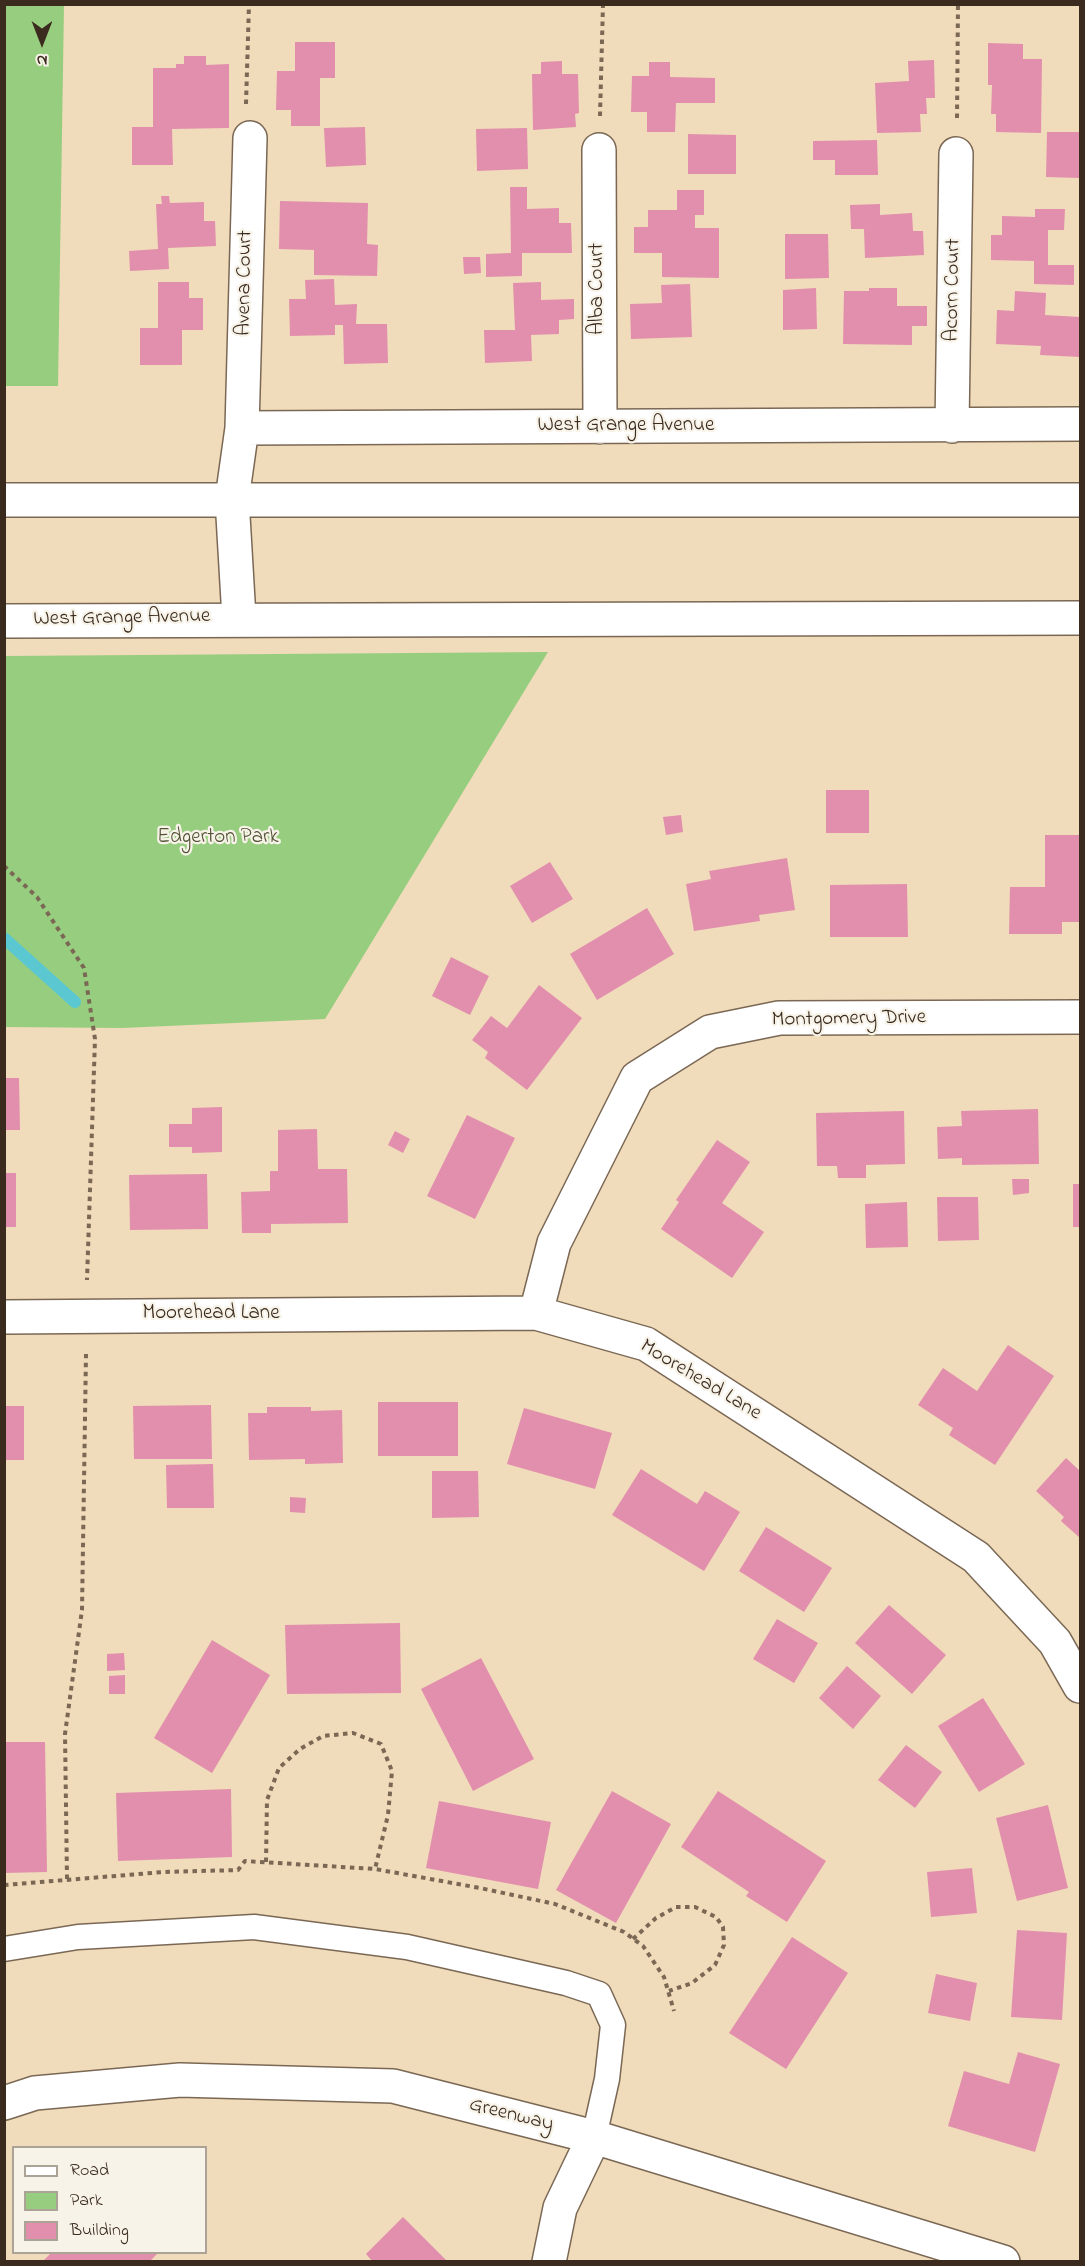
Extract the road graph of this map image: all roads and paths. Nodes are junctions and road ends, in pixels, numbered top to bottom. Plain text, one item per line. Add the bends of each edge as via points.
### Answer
1 (249, 4) edge
2 (603, 4) edge
3 (958, 4) edge
4 (250, 138) joint
5 (599, 150) joint
6 (956, 154) joint
7 (1080, 424) edge
8 (952, 426) junction
9 (600, 427) junction
10 (242, 428) junction
11 (232, 499) junction
12 (4, 500) edge
13 (1080, 500) edge
14 (239, 618) junction
15 (1080, 618) edge
16 (4, 621) edge
17 (4, 866) edge
18 (1080, 1017) edge
19 (536, 1313) junction
20 (86, 1316) junction
21 (4, 1317) edge
22 (1080, 1686) edge
23 (266, 1862) junction
24 (375, 1869) junction
25 (67, 1879) junction
26 (4, 1885) edge
27 (633, 1940) junction
28 (4, 1949) edge
29 (669, 1991) junction
30 (674, 2011) dead end
31 (4, 2103) edge
32 (594, 2137) junction
33 (549, 2262) edge
34 (1003, 2262) edge

1 - 4 path via 246,104
2 - 5 path
3 - 6 path
4 - 10 street, Avena Court
5 - 9 street, Alba Court
6 - 8 street, Acorn Court
7 - 8 street, West Grange Avenue
8 - 9 street, West Grange Avenue
9 - 10 street, West Grange Avenue
10 - 11 street, West Grange Avenue
11 - 12 street
11 - 13 street
11 - 14 street, West Grange Avenue
14 - 15 street, West Grange Avenue
14 - 16 street, West Grange Avenue
17 - 20 path via 37,897 84,968 95,1039
18 - 19 street, Montgomery Drive via 779,1018 710,1032 637,1078 554,1243
19 - 20 street, Moorehead Lane
19 - 22 street, Moorehead Lane via 646,1344 976,1557 1055,1642
20 - 21 street, Moorehead Lane
20 - 25 path via 82,1610 65,1734
23 - 24 path
23 - 24 path via 267,1800 279,1768 300,1749 323,1736 353,1733 381,1744 392,1771 388,1815
23 - 25 path via 245,1861 238,1870
24 - 27 path via 555,1904 624,1932
25 - 26 path
27 - 29 path via 643,1946
27 - 29 path via 676,1906 695,1906 717,1917 723,1927 724,1945 715,1965 692,1983
28 - 32 lane via 78,1937 254,1927 407,1947 566,1983 599,1994 613,2025 607,2079
29 - 30 path
31 - 32 street, Greenway via 35,2093 180,2080 393,2086
32 - 33 street via 560,2208
32 - 34 street, Greenway

